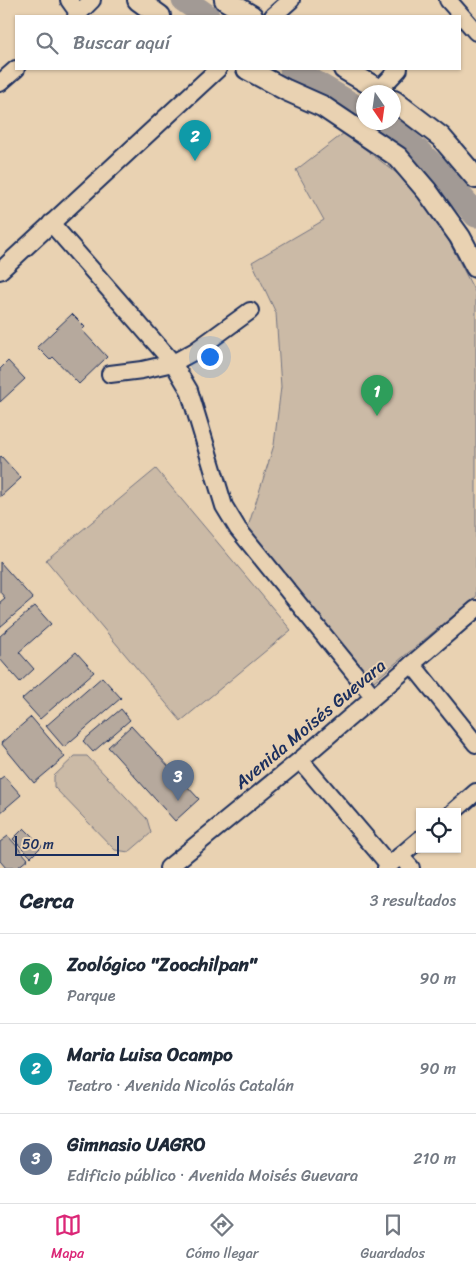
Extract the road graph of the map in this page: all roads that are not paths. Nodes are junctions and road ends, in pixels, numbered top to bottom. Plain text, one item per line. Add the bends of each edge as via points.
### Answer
1 (69, 0) edge
2 (92, 0) edge
3 (138, 0) edge
4 (225, 0) edge
5 (290, 0) edge
6 (455, 6) edge
7 (78, 15) edge
8 (159, 15) edge
9 (250, 15) edge
10 (274, 15) edge
11 (476, 32) edge
12 (15, 70) edge
13 (217, 70) edge
14 (249, 70) edge
15 (346, 70) edge
16 (398, 70) edge
17 (0, 83) edge
18 (370, 85) edge
19 (390, 85) edge
20 (401, 107) edge
21 (476, 178) edge
22 (51, 223) junction
23 (476, 266) edge
24 (0, 271) edge
25 (250, 311) dead end
26 (173, 363) junction
27 (110, 374) dead end
28 (476, 609) edge
29 (412, 664) junction
30 (373, 696) junction
31 (476, 744) edge
32 (300, 760) junction
33 (476, 792) edge
34 (458, 808) edge
35 (416, 843) edge
36 (397, 864) edge
37 (168, 868) edge

1 - 7 street
2 - 7 street
3 - 8 main road
4 - 9 main road
5 - 10 street
6 - 11 street
12 - 17 street
13 - 22 street
14 - 23 main road via 322,106 398,157 428,191
15 - 18 main road
16 - 19 street
20 - 21 main road via 441,138
22 - 24 street
22 - 26 street
25 - 26 street via 195,352
26 - 27 street
26 - 30 street via 188,390 224,506 238,529
28 - 29 street, Avenida Moisés Guevara
29 - 30 street, Avenida Moisés Guevara
29 - 31 street
30 - 32 street, Avenida Moisés Guevara
32 - 36 street
32 - 37 street, Avenida Moisés Guevara
33 - 34 street
35 - 36 street

